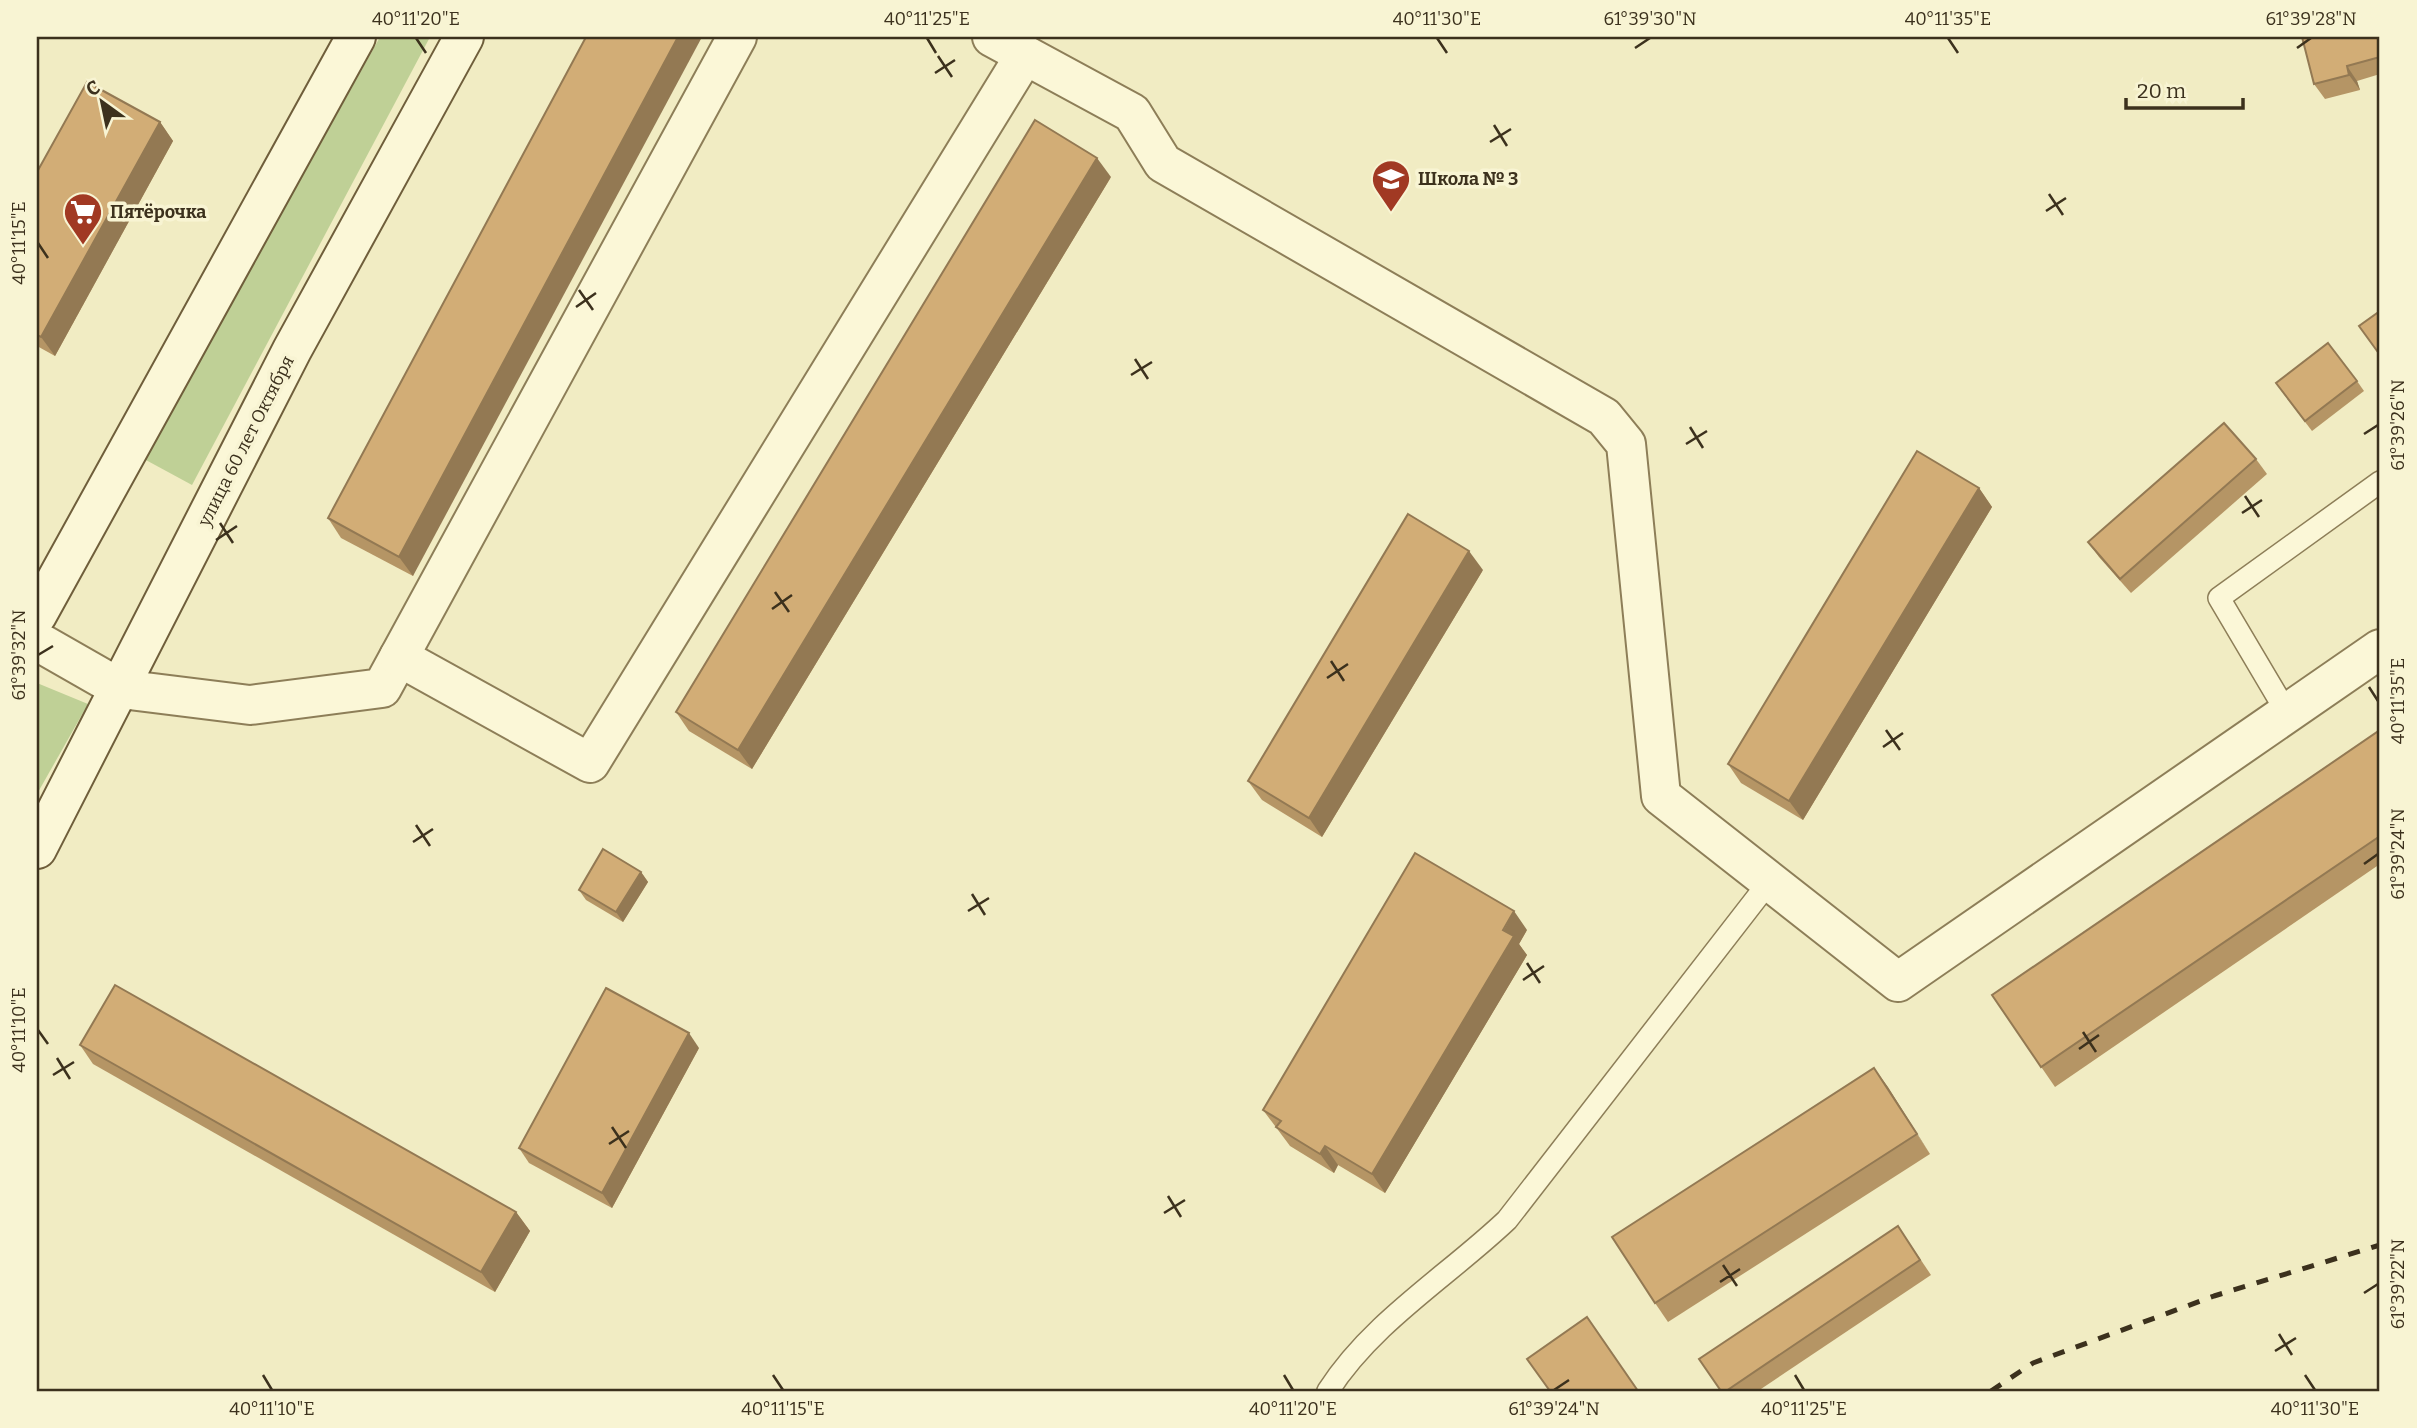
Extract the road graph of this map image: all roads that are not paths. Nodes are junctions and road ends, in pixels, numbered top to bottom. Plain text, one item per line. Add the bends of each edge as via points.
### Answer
1 (356, 37) edge
2 (464, 37) edge
3 (737, 37) edge
4 (992, 37) edge
5 (1025, 55) junction
6 (2380, 482) edge
7 (37, 615) edge
8 (37, 641) edge
9 (2380, 649) edge
10 (399, 657) junction
11 (121, 689) junction
12 (2287, 713) junction
13 (37, 849) edge
14 (1769, 882) junction
15 (1328, 1391) edge

1 - 7 street
2 - 11 street, улица 60 лет Октября via 292,350
3 - 10 street
4 - 5 street
5 - 10 street via 590,763
5 - 14 street via 1132,113 1163,163 1604,416 1626,444 1661,796
6 - 12 lane via 2220,598
8 - 11 street
9 - 12 street
10 - 11 street via 382,688 250,705
11 - 13 street, улица 60 лет Октября
12 - 14 street via 1898,982
14 - 15 lane via 1507,1220 1466,1259 1398,1311

